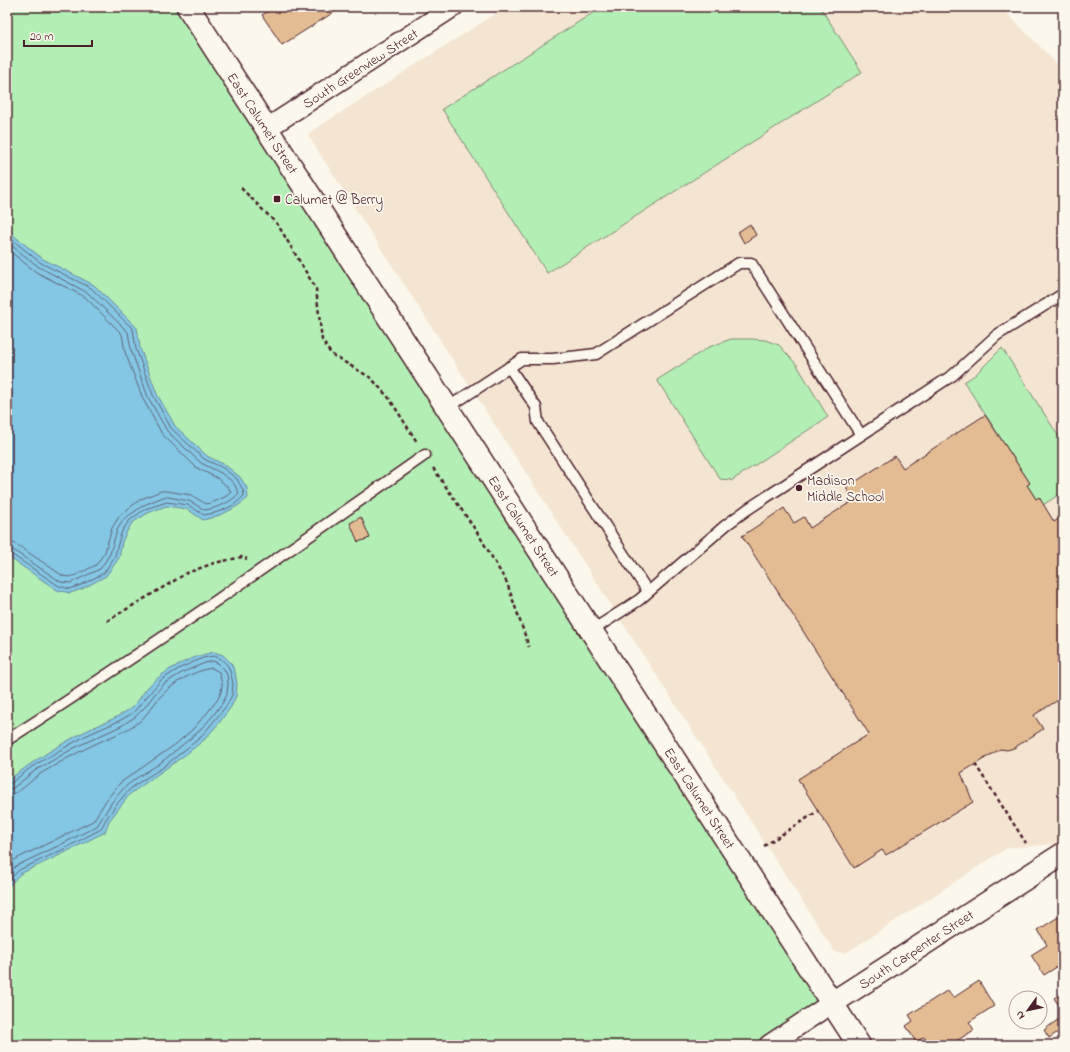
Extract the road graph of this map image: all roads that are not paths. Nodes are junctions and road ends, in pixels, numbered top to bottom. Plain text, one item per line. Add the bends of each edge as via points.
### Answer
1 (188, 7) edge
2 (453, 7) edge
3 (266, 128) junction
4 (1063, 294) edge
5 (509, 367) junction
6 (447, 408) junction
7 (861, 435) junction
8 (425, 455) road end
9 (648, 592) junction
10 (592, 631) junction
11 (7, 740) edge
12 (1063, 854) edge
13 (832, 1003) junction
14 (769, 1045) edge
15 (859, 1045) edge

1 - 3 main road, East Calumet Street
2 - 3 street, South Greenview Street
3 - 6 main road, East Calumet Street
4 - 7 lane via 997,335 953,375
5 - 6 lane
5 - 7 lane via 522,358 553,359 596,354 739,263 751,263
5 - 9 lane via 536,408 538,422
6 - 10 main road, East Calumet Street
7 - 9 lane via 733,520
8 - 11 lane via 268,566 92,686
9 - 10 lane
10 - 13 main road, East Calumet Street
12 - 13 main road, South Carpenter Street
13 - 14 street, South Carpenter Street
13 - 15 main road, East Calumet Street

